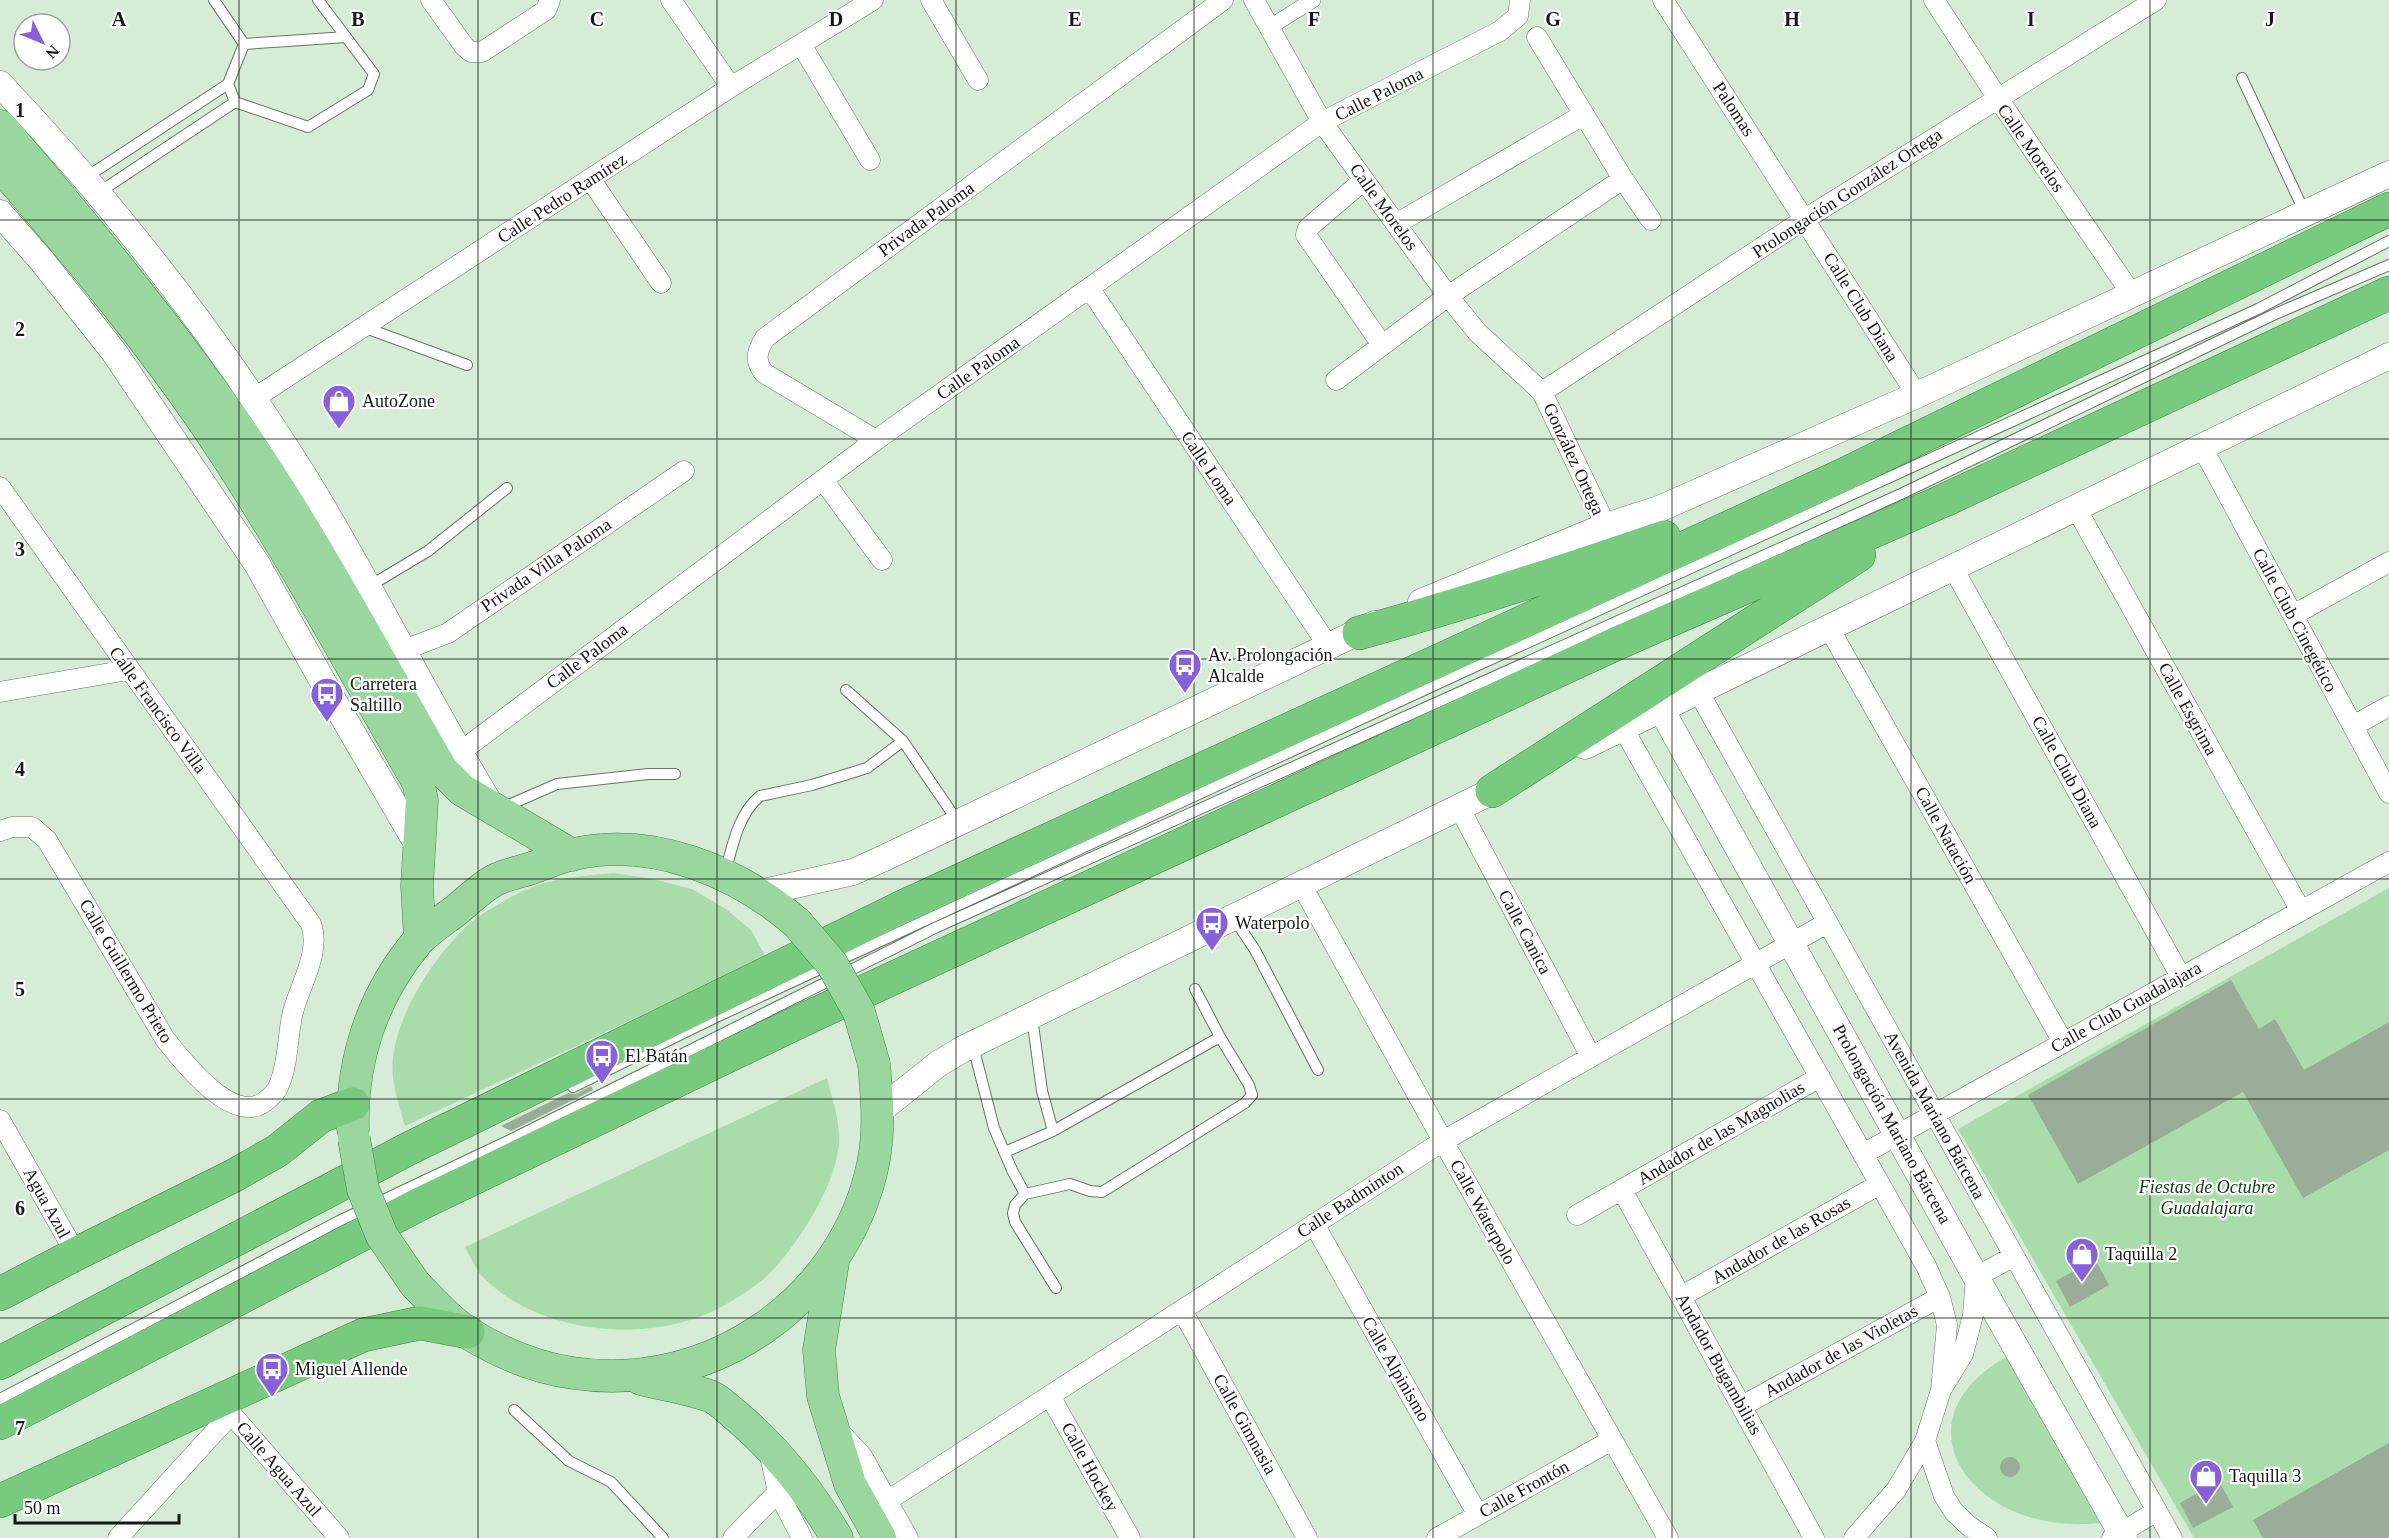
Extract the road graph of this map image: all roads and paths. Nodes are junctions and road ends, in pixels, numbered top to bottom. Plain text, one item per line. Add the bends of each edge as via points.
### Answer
1 (214, 0) edge
2 (318, 0) edge
3 (430, 0) edge
4 (550, 0) edge
5 (671, 0) edge
6 (873, 0) edge
7 (931, 0) edge
8 (1223, 0) edge
9 (1254, 0) edge
10 (1313, 0) edge
11 (1663, 0) edge
12 (1934, 0) edge
13 (2156, 0) edge
14 (1519, 8) edge
15 (1270, 27) junction
16 (346, 37) junction
17 (1536, 37) dead end
18 (244, 44) junction
19 (801, 45) junction
20 (2242, 78) dead end
21 (978, 80) dead end
22 (228, 84) junction
23 (731, 87) junction
24 (3, 94) edge
25 (1997, 98) junction
26 (235, 102) junction
27 (1583, 116) junction
28 (1322, 122) junction
29 (0, 126) edge
30 (870, 160) dead end
31 (0, 165) edge
32 (2389, 174) edge
33 (1623, 179) junction
34 (591, 180) junction
35 (1364, 180) junction
36 (91, 185) junction
37 (2389, 209) edge
38 (0, 213) edge
39 (2305, 213) junction
40 (1805, 219) junction
41 (1651, 220) dead end
42 (1396, 224) junction
43 (2389, 241) edge
44 (2389, 265) edge
45 (661, 283) dead end
46 (1090, 289) junction
47 (2131, 293) junction
48 (2389, 293) edge
49 (1448, 296) junction
50 (363, 327) junction
51 (1382, 345) junction
52 (2389, 356) edge
53 (467, 365) dead end
54 (1336, 380) dead end
55 (1542, 392) junction
56 (1917, 395) junction
57 (253, 399) junction
58 (876, 440) junction
59 (2202, 447) junction
60 (684, 471) dead end
61 (1841, 476) junction
62 (823, 480) junction
63 (0, 488) edge
64 (507, 488) dead end
65 (1945, 500) junction
66 (2076, 508) junction
67 (1606, 526) junction
68 (882, 560) dead end
69 (2389, 562) edge
70 (1953, 568) junction
71 (368, 587) junction
72 (2293, 615) junction
73 (1829, 628) junction
74 (1359, 633) junction
75 (1329, 647) junction
76 (404, 650) junction
77 (128, 670) junction
78 (846, 690) dead end
79 (0, 692) edge
80 (1698, 692) junction
81 (2389, 706) edge
82 (1661, 709) junction
83 (2353, 726) junction
84 (1623, 728) junction
85 (903, 741) junction
86 (459, 753) junction
87 (675, 774) dead end
88 (1492, 791) junction
89 (2389, 793) edge
90 (1459, 807) junction
91 (494, 809) junction
92 (958, 822) junction
93 (0, 831) edge
94 (419, 847) junction
95 (572, 855) junction
96 (2389, 862) edge
97 (725, 874) junction
98 (1302, 884) junction
99 (759, 892) junction
100 (2301, 911) junction
101 (1233, 917) junction
102 (1827, 923) junction
103 (420, 939) junction
104 (1791, 943) junction
105 (1756, 963) junction
106 (2181, 977) junction
107 (1195, 989) dead end
108 (1032, 1015) junction
109 (1220, 1037) junction
110 (2063, 1042) junction
111 (973, 1045) junction
112 (1591, 1056) junction
113 (1318, 1070) dead end
114 (1820, 1077) junction
115 (564, 1091) dead end
116 (353, 1104) junction
117 (233, 1105) joint
118 (878, 1112) junction
119 (1934, 1113) junction
120 (0, 1120) edge
121 (1053, 1131) junction
122 (1897, 1134) junction
123 (1443, 1141) junction
124 (1005, 1152) junction
125 (1863, 1154) junction
126 (370, 1184) dead end
127 (1880, 1184) junction
128 (1622, 1190) junction
129 (349, 1194) dead end
130 (1025, 1194) junction
131 (317, 1210) dead end
132 (1577, 1215) dead end
133 (1314, 1224) junction
134 (76, 1254) junction
135 (2014, 1256) junction
136 (834, 1258) junction
137 (1976, 1277) junction
138 (1056, 1288) dead end
139 (158, 1293) dead end
140 (0, 1294) edge
141 (1682, 1296) junction
142 (1940, 1296) junction
143 (1182, 1310) junction
144 (468, 1332) junction
145 (0, 1363) edge
146 (629, 1376) junction
147 (1941, 1390) junction
148 (1050, 1396) junction
149 (0, 1399) edge
150 (1742, 1406) junction
151 (226, 1407) junction
152 (514, 1410) dead end
153 (829, 1419) junction
154 (0, 1423) edge
155 (1612, 1440) junction
156 (1925, 1441) junction
157 (769, 1448) junction
158 (778, 1492) junction
159 (0, 1501) edge
160 (887, 1501) junction
161 (2157, 1511) junction
162 (1479, 1515) junction
163 (2120, 1536) edge
164 (118, 1538) edge
165 (339, 1538) edge
166 (663, 1538) edge
167 (733, 1538) edge
168 (802, 1538) edge
169 (837, 1538) edge
170 (880, 1538) edge
171 (908, 1538) edge
172 (1130, 1538) edge
173 (1307, 1538) edge
174 (1437, 1538) edge
175 (1668, 1538) edge
176 (1814, 1538) edge
177 (1854, 1538) edge
178 (1987, 1538) edge
179 (2172, 1538) edge

1 - 18 lane
2 - 16 lane
3 - 4 street via 471,52 482,52 546,10
5 - 23 street
6 - 19 street, Calle Pedro Ramírez
7 - 21 street
8 - 58 street, Privada Paloma via 765,338 756,358 764,374
9 - 15 street, Calle Morelos
10 - 15 street
11 - 40 street, Palomas
12 - 25 street, Calle Morelos
13 - 25 street, Prolongación González Ortega
14 - 28 street, Calle Paloma via 1500,31
15 - 28 street, Calle Morelos
16 - 18 lane
16 - 26 lane via 374,74 368,90 308,128
17 - 27 street
18 - 22 lane
19 - 23 street, Calle Pedro Ramírez
19 - 30 street
20 - 39 lane
22 - 26 lane
22 - 36 lane
23 - 34 street, Calle Pedro Ramírez
24 - 36 street
25 - 40 street, Prolongación González Ortega
25 - 47 street, Calle Morelos
26 - 36 lane
27 - 33 street
27 - 42 street
28 - 35 street, Calle Morelos
28 - 46 street, Calle Paloma
29 - 91 main road via 90,230 240,431 296,518 442,770 462,790
31 - 94 main road via 157,355 259,508 418,782 423,800
32 - 39 street
33 - 41 street
33 - 49 street
34 - 45 street
34 - 50 street, Calle Pedro Ramírez
35 - 42 street, Calle Morelos
35 - 51 street via 1308,228 1306,235
36 - 57 street via 175,290
37 - 61 highway
38 - 94 street via 114,352 257,564
39 - 47 street
40 - 55 street, Prolongación González Ortega
40 - 56 street, Calle Club Diana
42 - 49 street, Calle Morelos
43 - 115 lane via 2258,309 1463,672
44 - 149 lane via 2273,315 1901,494 936,927 339,1221
46 - 58 street, Calle Paloma
46 - 75 street, Calle Loma
47 - 56 street
48 - 65 highway
49 - 51 street
49 - 55 street, Calle Morelos via 1477,332
50 - 53 lane
50 - 57 street, Calle Pedro Ramírez
51 - 54 street
52 - 59 street
55 - 67 street, González Ortega
56 - 67 street via 1659,509
57 - 71 street
58 - 62 street, Calle Paloma
59 - 66 street
59 - 72 street, Calle Club Cinegético
60 - 76 street, Privada Villa Paloma via 448,633
61 - 74 highway via 1519,587
61 - 145 highway via 889,913 408,1149
62 - 68 street
62 - 86 street, Calle Paloma
63 - 77 street, Calle Francisco Villa
64 - 71 lane via 428,551
65 - 88 highway
65 - 154 highway via 1620,642 798,1022 422,1203
66 - 70 street
66 - 100 street, Calle Esgrima
67 - 74 street via 1393,613
69 - 72 street
70 - 73 street
70 - 106 street, Calle Club Diana
71 - 76 street
72 - 83 street, Calle Club Cinegético
73 - 80 street
73 - 110 street, Calle Natación
74 - 75 street
75 - 92 street
76 - 86 street
77 - 79 street
77 - 117 street, Calle Francisco Villa via 306,916 314,933 313,951 294,1008 279,1087 260,1106
78 - 85 lane
80 - 82 street
80 - 102 street, Avenida Mariano Bárcena
81 - 83 street
82 - 84 street
82 - 104 street, Prolongación Mariano Bárcena
83 - 89 street, Calle Club Cinegético
84 - 88 street
84 - 105 street
85 - 92 lane
85 - 97 lane via 867,768 760,796 738,828
86 - 91 street
87 - 91 lane via 557,784
88 - 90 street
90 - 98 street
90 - 112 street, Calle Canica
91 - 95 main road
92 - 99 street via 853,872
93 - 117 street, Calle Guillermo Prieto via 32,827 47,840 165,1039 183,1061
94 - 103 main road
95 - 97 main road via 650,853 688,860
95 - 103 main road via 495,880
96 - 100 street, Calle Club Guadalajara
97 - 99 main road
98 - 101 street
98 - 123 street, Calle Waterpolo
99 - 118 main road, bridge via 797,923 832,964 859,1012 874,1064
100 - 106 street, Calle Club Guadalajara
101 - 108 street
101 - 113 lane via 1255,950
102 - 104 street, Calle Badminton
102 - 119 street, Avenida Mariano Bárcena
103 - 116 main road via 393,975 372,1016 358,1059
104 - 105 street, Calle Badminton
104 - 122 street, Prolongación Mariano Bárcena
105 - 112 street, Calle Badminton
105 - 114 street
106 - 110 street, Calle Club Guadalajara
107 - 109 lane
108 - 111 street
108 - 121 lane via 1042,1091
109 - 121 lane
109 - 130 lane via 1251,1090 1252,1095 1245,1103 1102,1192 1070,1184
110 - 119 street, Calle Club Guadalajara
111 - 118 street via 938,1064
111 - 124 lane via 994,1128
112 - 123 street, Calle Badminton
114 - 125 street
114 - 128 street, Andador de las Magnolias
116 - 134 highway via 321,1116 277,1151 233,1176
116 - 144 main road, bridge via 354,1139 363,1189 382,1236 415,1284
118 - 136 main road via 873,1163 858,1213
119 - 122 street, Calle Club Guadalajara
119 - 135 street, Avenida Mariano Bárcena
120 - 134 street, Agua Azul
121 - 124 lane
122 - 125 street, Calle Club Guadalajara
122 - 137 street, Prolongación Mariano Bárcena
123 - 133 street, Calle Badminton
123 - 155 street, Calle Waterpolo
124 - 130 lane
125 - 127 street
126 - 129 lane
127 - 141 street, Andador de las Rosas
127 - 142 street
128 - 132 street, Andador de las Magnolias
128 - 141 street, Andador Bugambilias
130 - 138 lane via 1013,1213
131 - 139 lane
133 - 143 street, Calle Badminton
133 - 162 street, Calle Alpinismo
134 - 140 highway
135 - 137 street
135 - 161 street, Avenida Mariano Bárcena
136 - 146 main road via 795,1305 746,1342 689,1366
136 - 153 main road via 819,1350
137 - 147 street via 1973,1315 1963,1354
137 - 163 street, Prolongación Mariano Bárcena
141 - 150 street, Andador Bugambilias
142 - 147 street via 1947,1325
142 - 150 street, Andador de las Violetas
143 - 148 street, Calle Badminton
143 - 173 street, Calle Gimnasia
144 - 146 main road via 518,1359 573,1373
144 - 151 highway via 420,1323 363,1335
146 - 157 main road via 712,1397
147 - 156 street
148 - 160 street, Calle Badminton
148 - 172 street, Calle Hockey
150 - 176 street, Andador Bugambilias
151 - 159 highway
151 - 164 street
151 - 165 street, Calle Agua Azul
152 - 166 lane via 569,1461 611,1482
153 - 160 street via 862,1456
153 - 170 main road via 850,1484
155 - 162 street, Calle Frontón
155 - 175 street, Calle Waterpolo
156 - 177 street via 1896,1490
156 - 178 street via 1944,1496 1954,1512
157 - 158 street
157 - 169 main road via 820,1509
158 - 167 street
158 - 168 street
160 - 171 street
161 - 163 street
161 - 179 street, Avenida Mariano Bárcena
162 - 174 street, Calle Frontón

